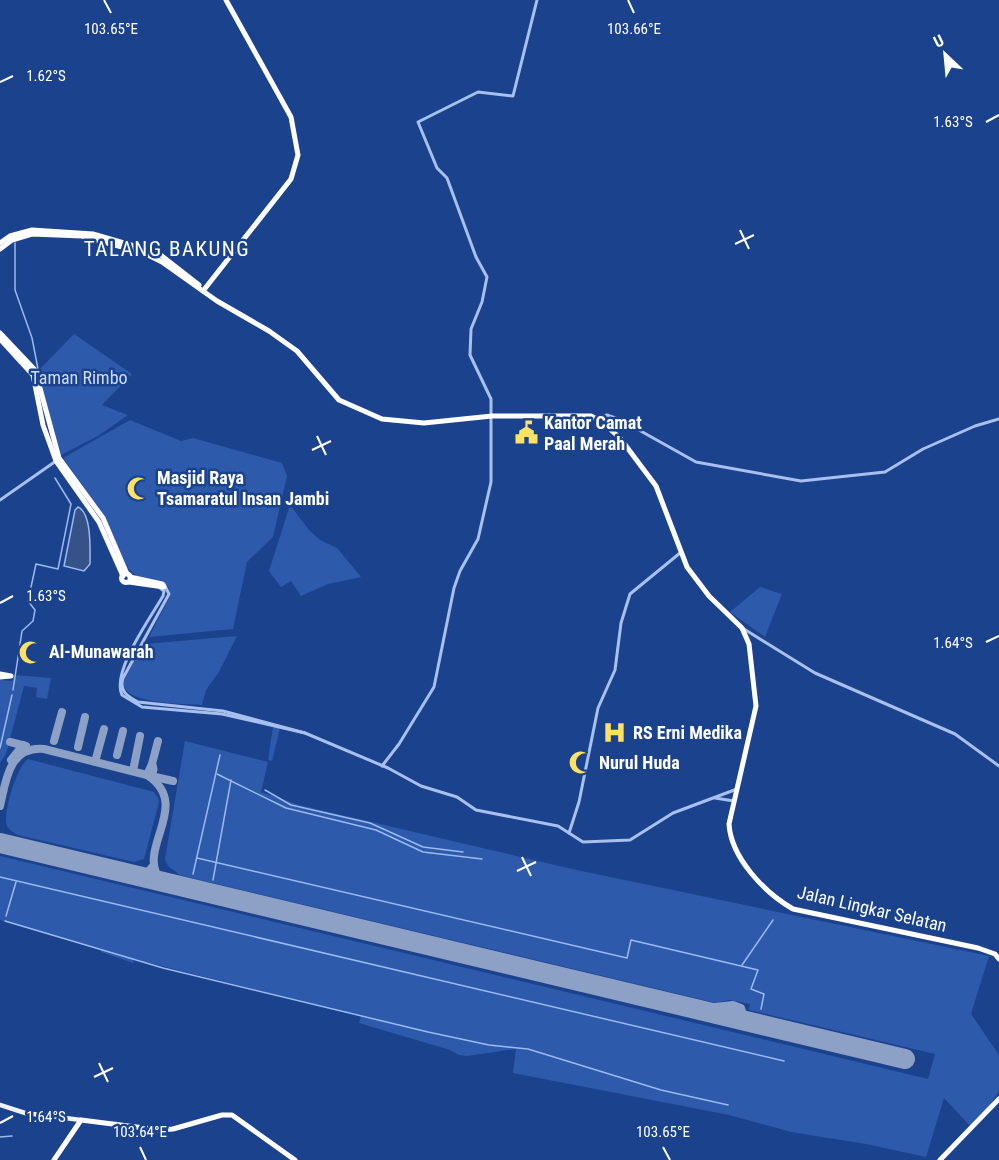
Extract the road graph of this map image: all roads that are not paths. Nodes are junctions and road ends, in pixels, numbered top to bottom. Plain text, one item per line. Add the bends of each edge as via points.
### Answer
1 (226, 0) edge
2 (537, 0) edge
3 (43, 232) junction
4 (0, 243) edge
5 (0, 249) edge
6 (205, 291) junction
7 (0, 333) edge
8 (0, 339) edge
9 (492, 416) junction
10 (596, 418) junction
11 (999, 419) edge
12 (45, 425) junction
13 (56, 461) junction
14 (0, 500) edge
15 (680, 553) junction
16 (127, 577) junction
17 (161, 586) joint
18 (742, 628) junction
19 (382, 766) junction
20 (999, 766) edge
21 (737, 789) junction
22 (713, 798) junction
23 (734, 801) junction
24 (569, 832) junction
25 (999, 959) edge
26 (999, 1099) edge
27 (0, 1105) edge
28 (81, 1120) junction
29 (54, 1160) edge
30 (295, 1160) edge
31 (940, 1160) edge

1 - 6 highway via 291,117 298,154 291,179
2 - 9 street via 513,96 478,92 418,122 437,168 447,178 487,277 471,329 470,356 489,393
3 - 4 highway via 21,231
3 - 5 highway via 22,235
3 - 6 highway via 93,234 151,251 170,260
6 - 9 highway via 297,351 334,395 363,412 382,419 424,423
7 - 12 highway via 37,374
8 - 12 highway via 33,375
9 - 10 highway
9 - 19 street via 491,482 486,512 478,539 459,574 436,681
10 - 11 street via 607,415 621,420 696,462 801,482 885,472 923,449
10 - 15 highway via 620,438 649,474
12 - 13 highway
12 - 16 highway via 59,458 103,518
13 - 14 street
13 - 16 highway via 99,522
15 - 18 highway via 700,587
15 - 24 street via 630,594 621,623 615,670 598,708
16 - 17 highway
17 - 19 street via 169,594 129,661 122,685 126,694 138,702 222,713 304,733
18 - 20 street via 815,673 955,734
18 - 21 highway, Jalan Lingkar Selatan via 751,653 756,706
19 - 24 street via 421,786 457,797 476,810 558,826
21 - 22 street
21 - 23 highway, Jalan Lingkar Selatan
22 - 23 street
22 - 24 street via 673,813 622,842 583,842
23 - 25 highway, Jalan Lingkar Selatan via 729,824 731,840 756,877 781,902 807,913 988,950
26 - 31 highway
27 - 28 main road via 25,1113
28 - 29 highway
28 - 30 highway via 160,1130 232,1114

